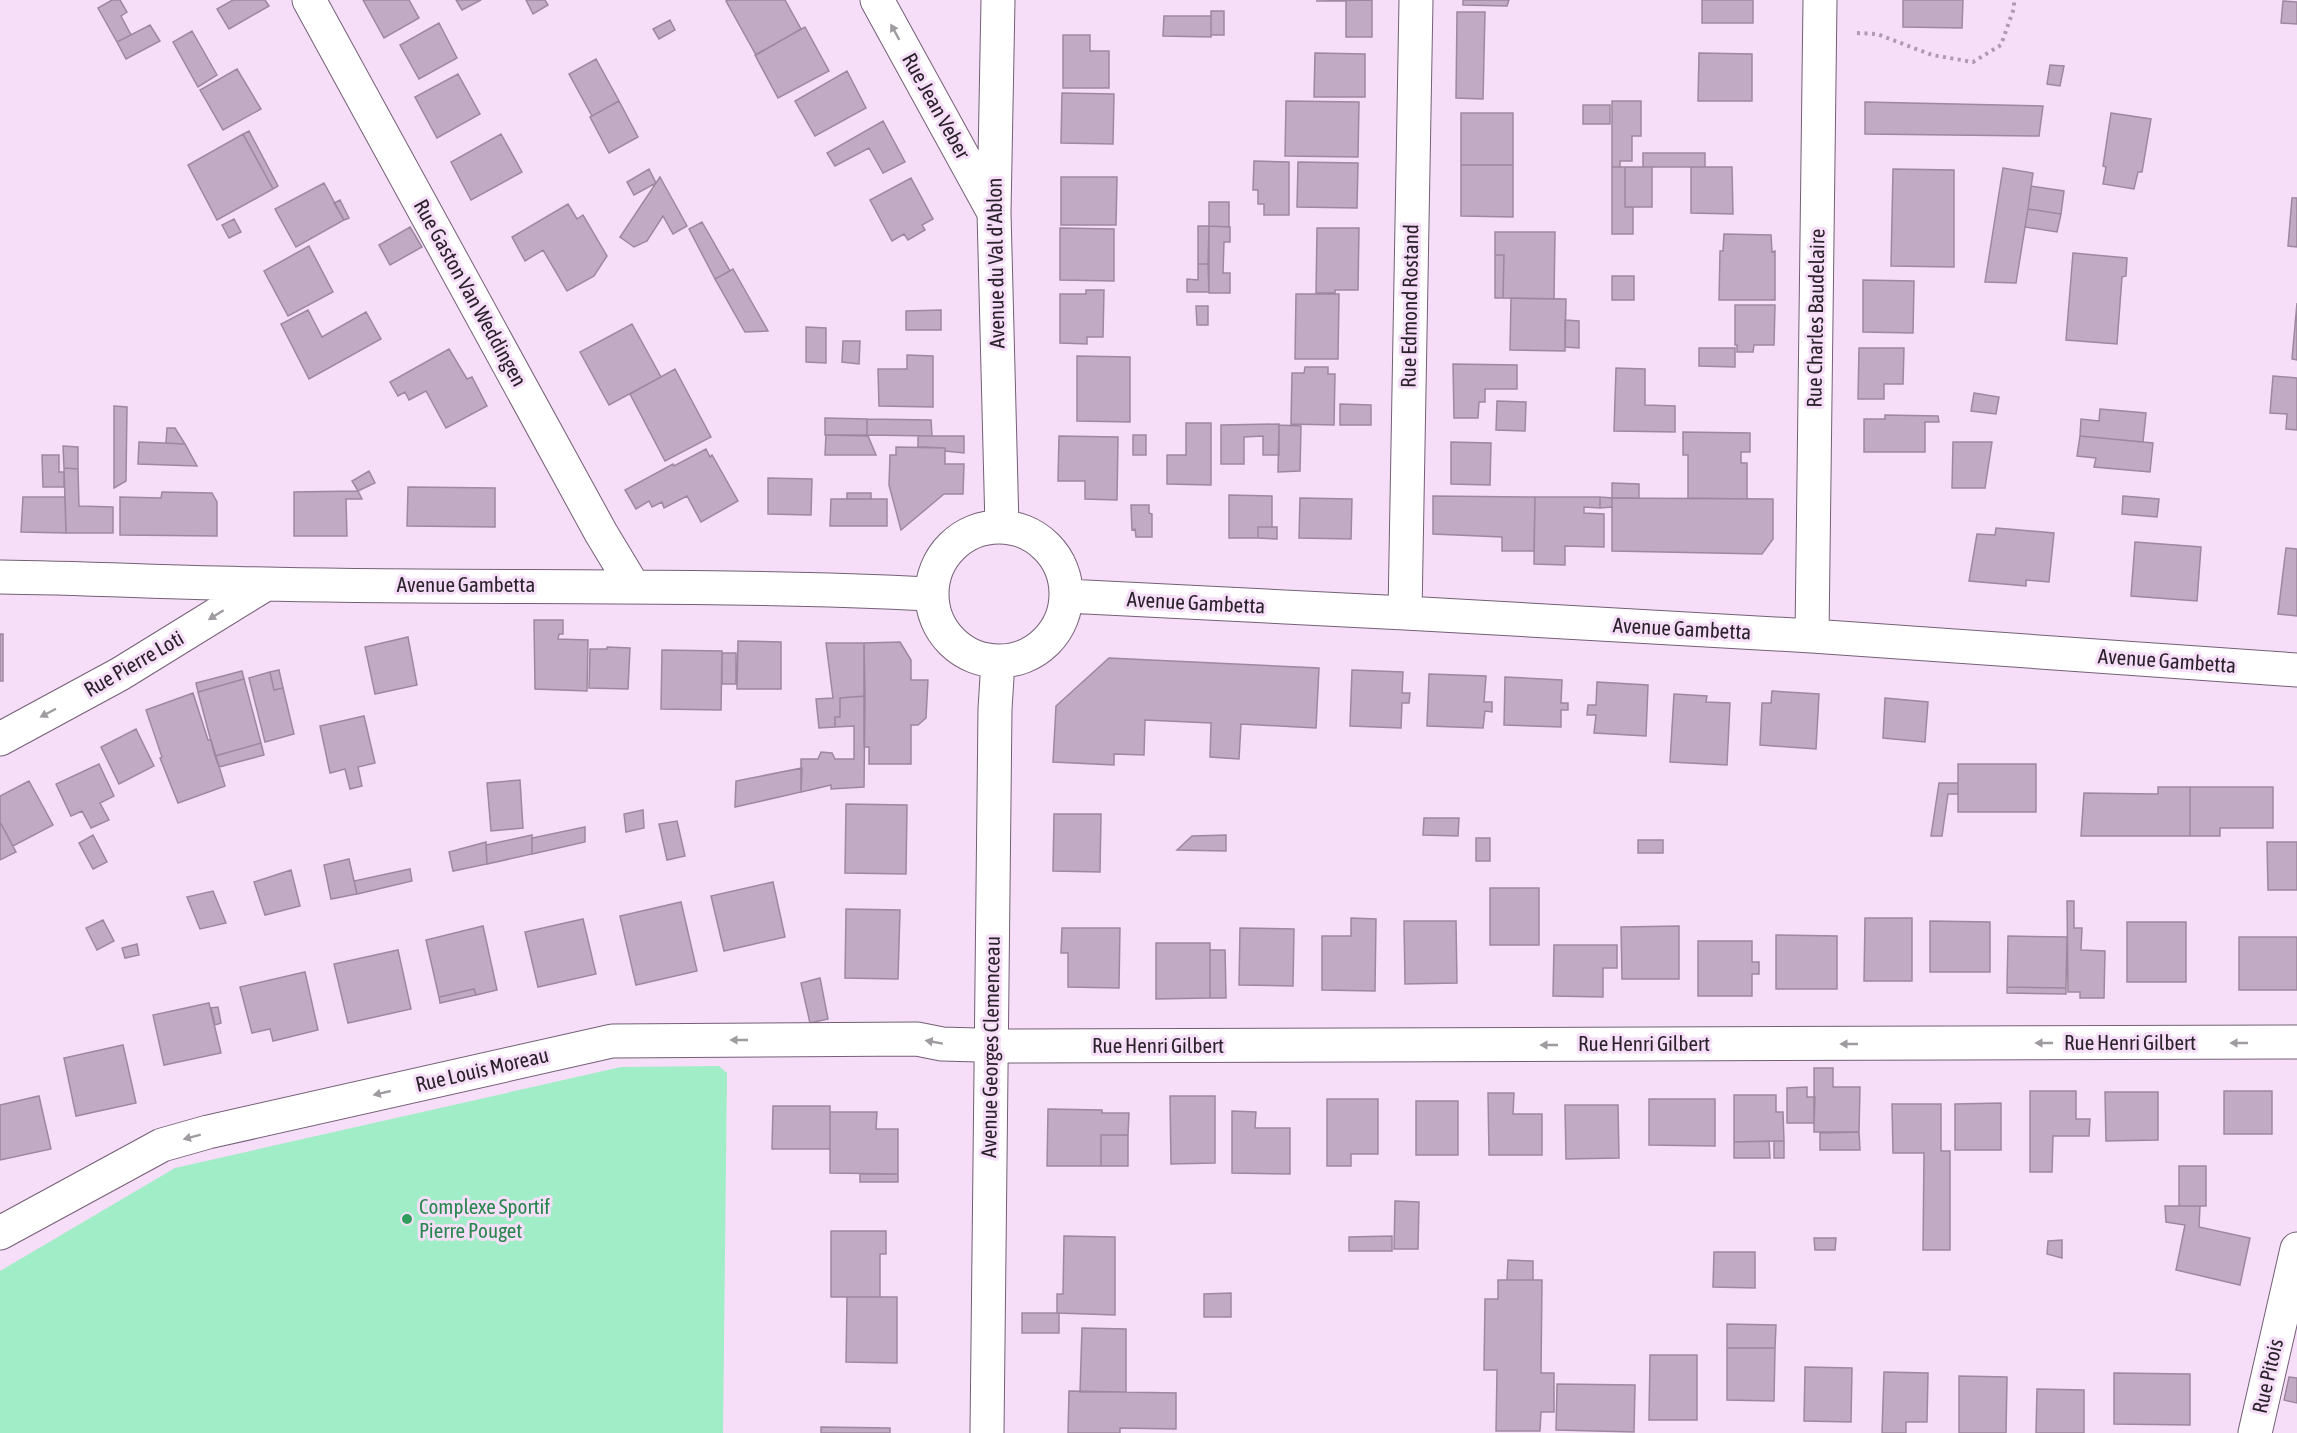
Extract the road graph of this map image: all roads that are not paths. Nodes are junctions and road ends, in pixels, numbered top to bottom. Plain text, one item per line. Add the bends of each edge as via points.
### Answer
1 (309, 0) edge
2 (877, 0) edge
3 (998, 0) edge
4 (1416, 0) edge
5 (1820, 16) edge
6 (994, 212) junction
7 (1002, 527) junction
8 (0, 577) edge
9 (266, 584) junction
10 (633, 586) junction
11 (932, 594) junction
12 (1066, 596) junction
13 (1405, 613) junction
14 (1812, 636) junction
15 (998, 661) junction
16 (2297, 670) edge
17 (0, 739) edge
18 (2297, 1042) edge
19 (992, 1046) junction
20 (0, 1233) edge
21 (2297, 1249) edge
22 (987, 1433) edge
23 (2255, 1433) edge

1 - 10 street, Rue Gaston Van Weddingen
6 -> 2 street, Rue Jean Veber
3 - 6 street, Avenue du Val d'Ablon
4 - 13 street, Rue Edmond Rostand
5 - 14 street, Rue Charles Baudelaire
6 - 7 street, Avenue du Val d'Ablon
7 - 11 street via 980,529 945,554
7 - 12 street via 1041,541 1064,576
8 - 9 street, Avenue Gambetta
9 - 10 street, Avenue Gambetta
9 -> 17 street, Rue Pierre Loti via 120,674
10 - 11 street, Avenue Gambetta
11 - 15 street via 935,614 959,648 977,658
12 - 13 street, Avenue Gambetta
12 - 15 street via 1052,635 1019,658
13 - 14 street, Avenue Gambetta
14 - 16 street, Avenue Gambetta
15 - 19 street, Avenue Georges Clemenceau
18 -> 19 street, Rue Henri Gilbert
19 -> 20 street, Rue Louis Moreau via 917,1039 612,1041 162,1145
19 - 22 street, Avenue Georges Clemenceau
21 - 23 street, Rue Pitois

